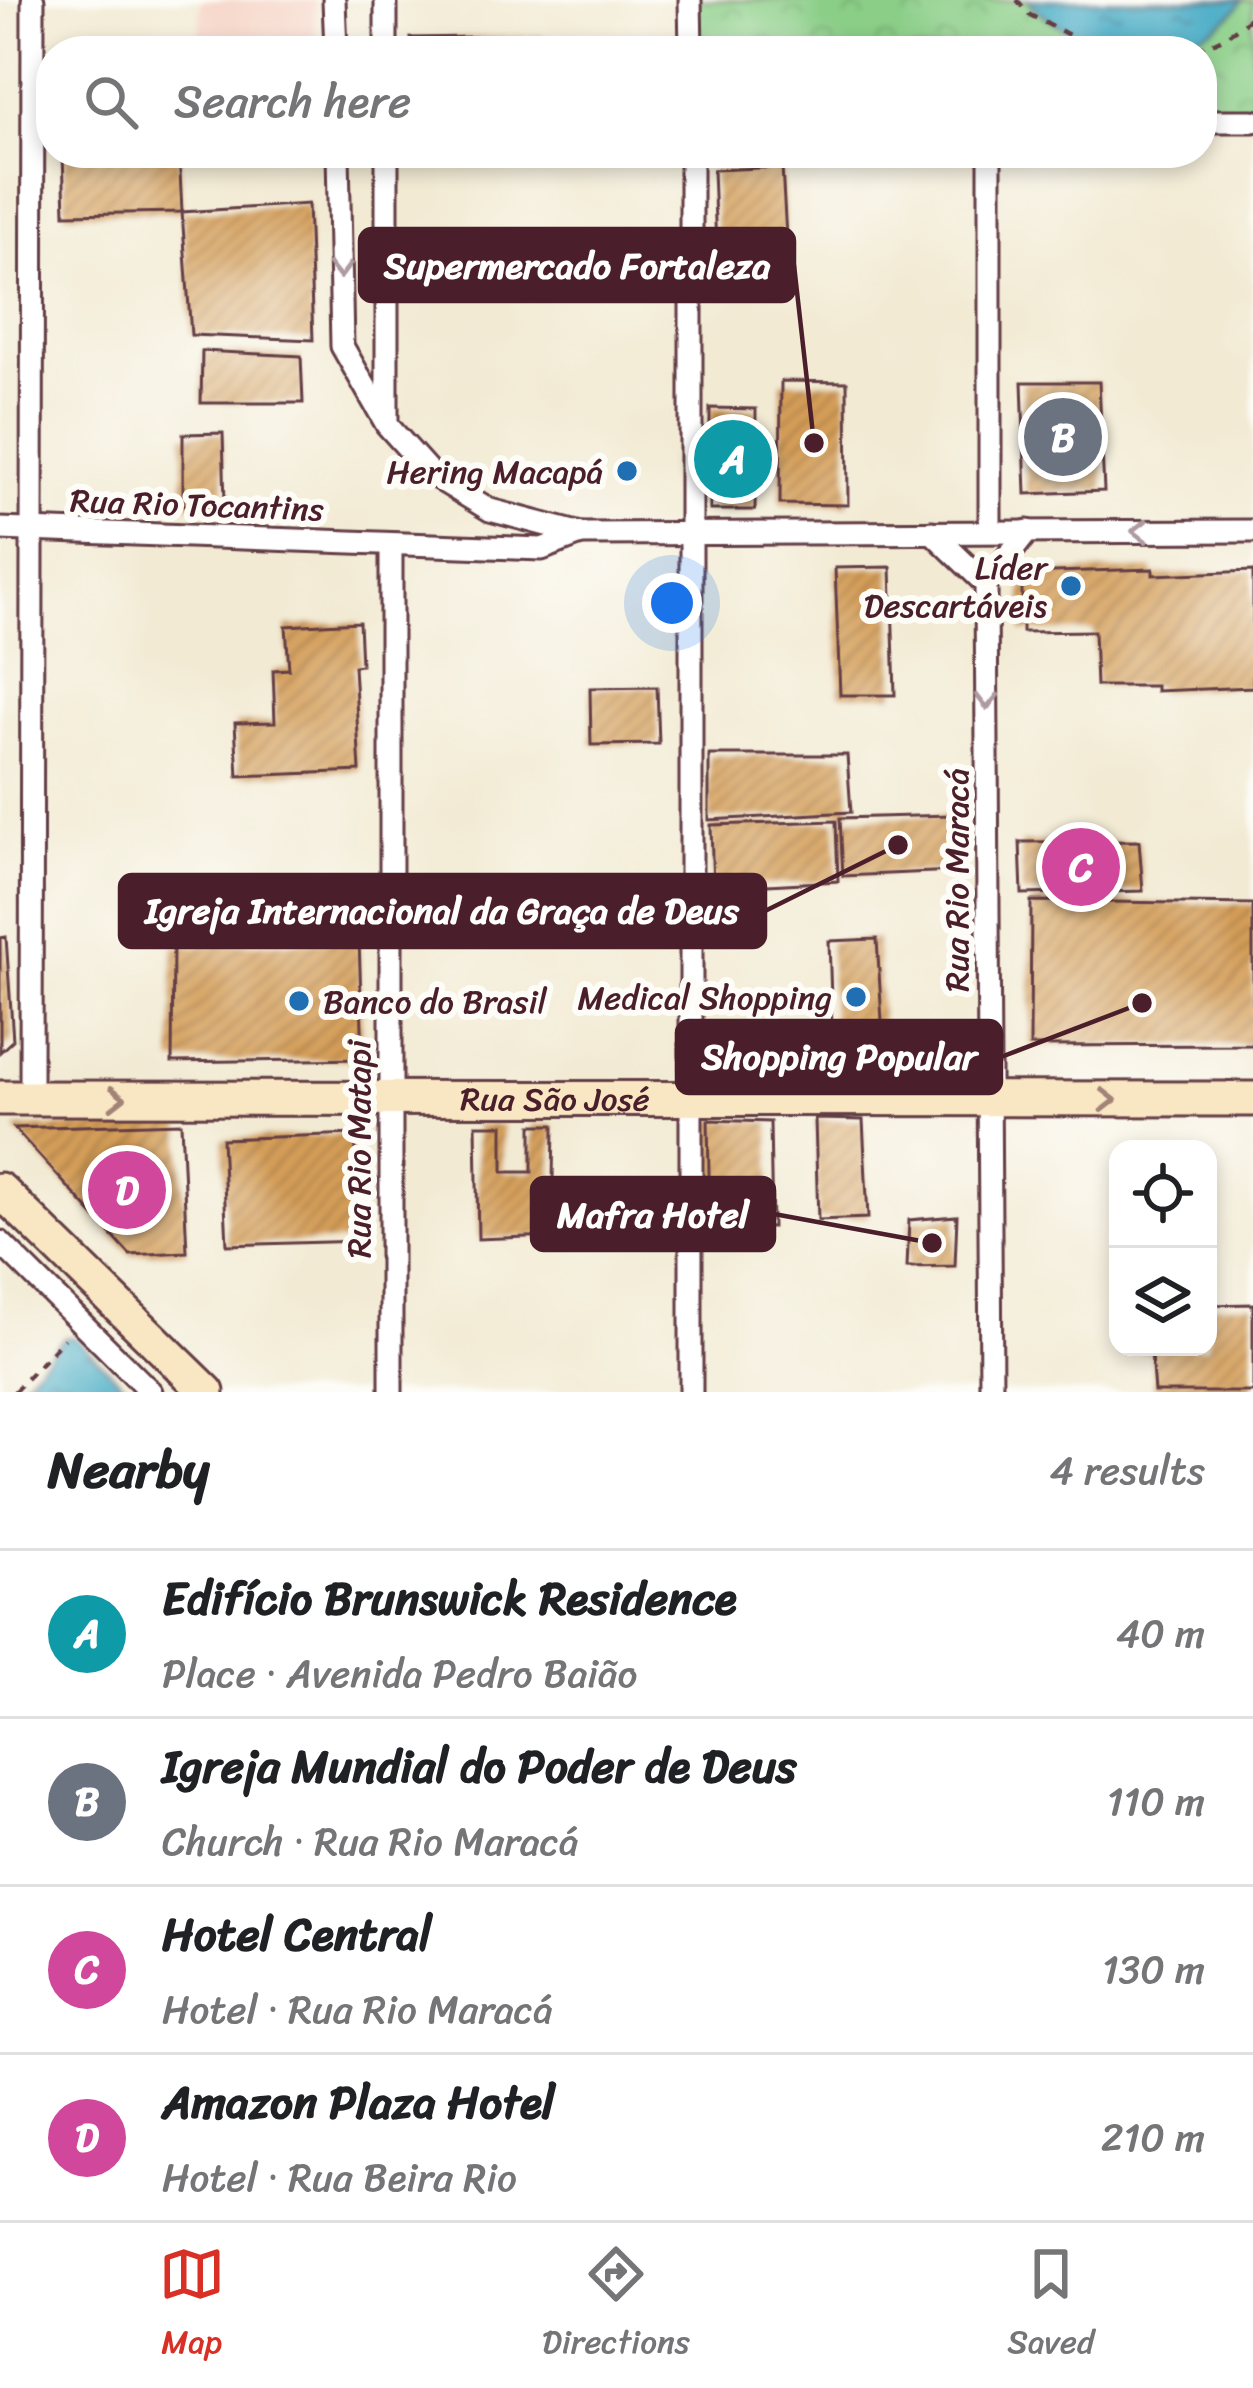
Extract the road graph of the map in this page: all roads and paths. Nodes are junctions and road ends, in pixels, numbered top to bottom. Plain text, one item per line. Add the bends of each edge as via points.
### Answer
1 (33, 0) edge
2 (334, 0) edge
3 (386, 0) edge
4 (691, 0) edge
5 (1017, 0) edge
6 (1253, 15) edge
7 (335, 36) edge
8 (386, 36) edge
9 (691, 36) edge
10 (1071, 36) edge
11 (1217, 42) edge
12 (1217, 121) edge
13 (1253, 121) edge
14 (338, 168) edge
15 (387, 168) edge
16 (691, 168) edge
17 (990, 168) edge
18 (387, 425) junction
19 (0, 529) edge
20 (32, 530) junction
21 (1253, 530) edge
22 (1028, 531) junction
23 (691, 532) junction
24 (932, 532) junction
25 (990, 532) junction
26 (581, 534) junction
27 (391, 545) junction
28 (986, 584) junction
29 (692, 1096) junction
30 (391, 1097) junction
31 (15, 1098) edge
32 (1253, 1099) edge
33 (991, 1100) junction
34 (0, 1190) edge
35 (0, 1242) edge
36 (74, 1337) dead end
37 (14, 1392) edge
38 (151, 1392) edge
39 (207, 1392) edge
40 (391, 1392) edge
41 (691, 1392) edge
42 (991, 1392) edge

1 - 20 street
2 - 7 street
3 - 8 street
4 - 9 street
5 - 10 path
6 - 11 path
12 - 13 street
14 -> 18 street via 342,346
15 - 18 street
16 - 23 street
17 - 25 street
18 - 26 street via 431,474 490,510
19 - 20 street, Rua Rio Tocantins
20 - 27 street, Rua Rio Tocantins
20 - 31 street
21 -> 22 street
22 - 25 street
22 - 28 street
23 - 24 street
23 - 26 street
23 - 29 street
24 - 25 street
24 - 28 street
26 - 27 street, Rua Rio Tocantins via 542,549
27 - 30 street, Rua Rio Matapi
28 -> 33 street, Rua Rio Maracá
29 - 30 main road, Rua São José
29 - 33 main road, Rua São José
29 - 41 street
31 -> 30 main road, Rua São José
30 - 40 street, Rua Rio Matapi
33 -> 32 main road, Rua São José
33 - 42 street, Rua Rio Maracá
34 - 39 main road
35 - 38 street
36 - 37 path via 64,1338

